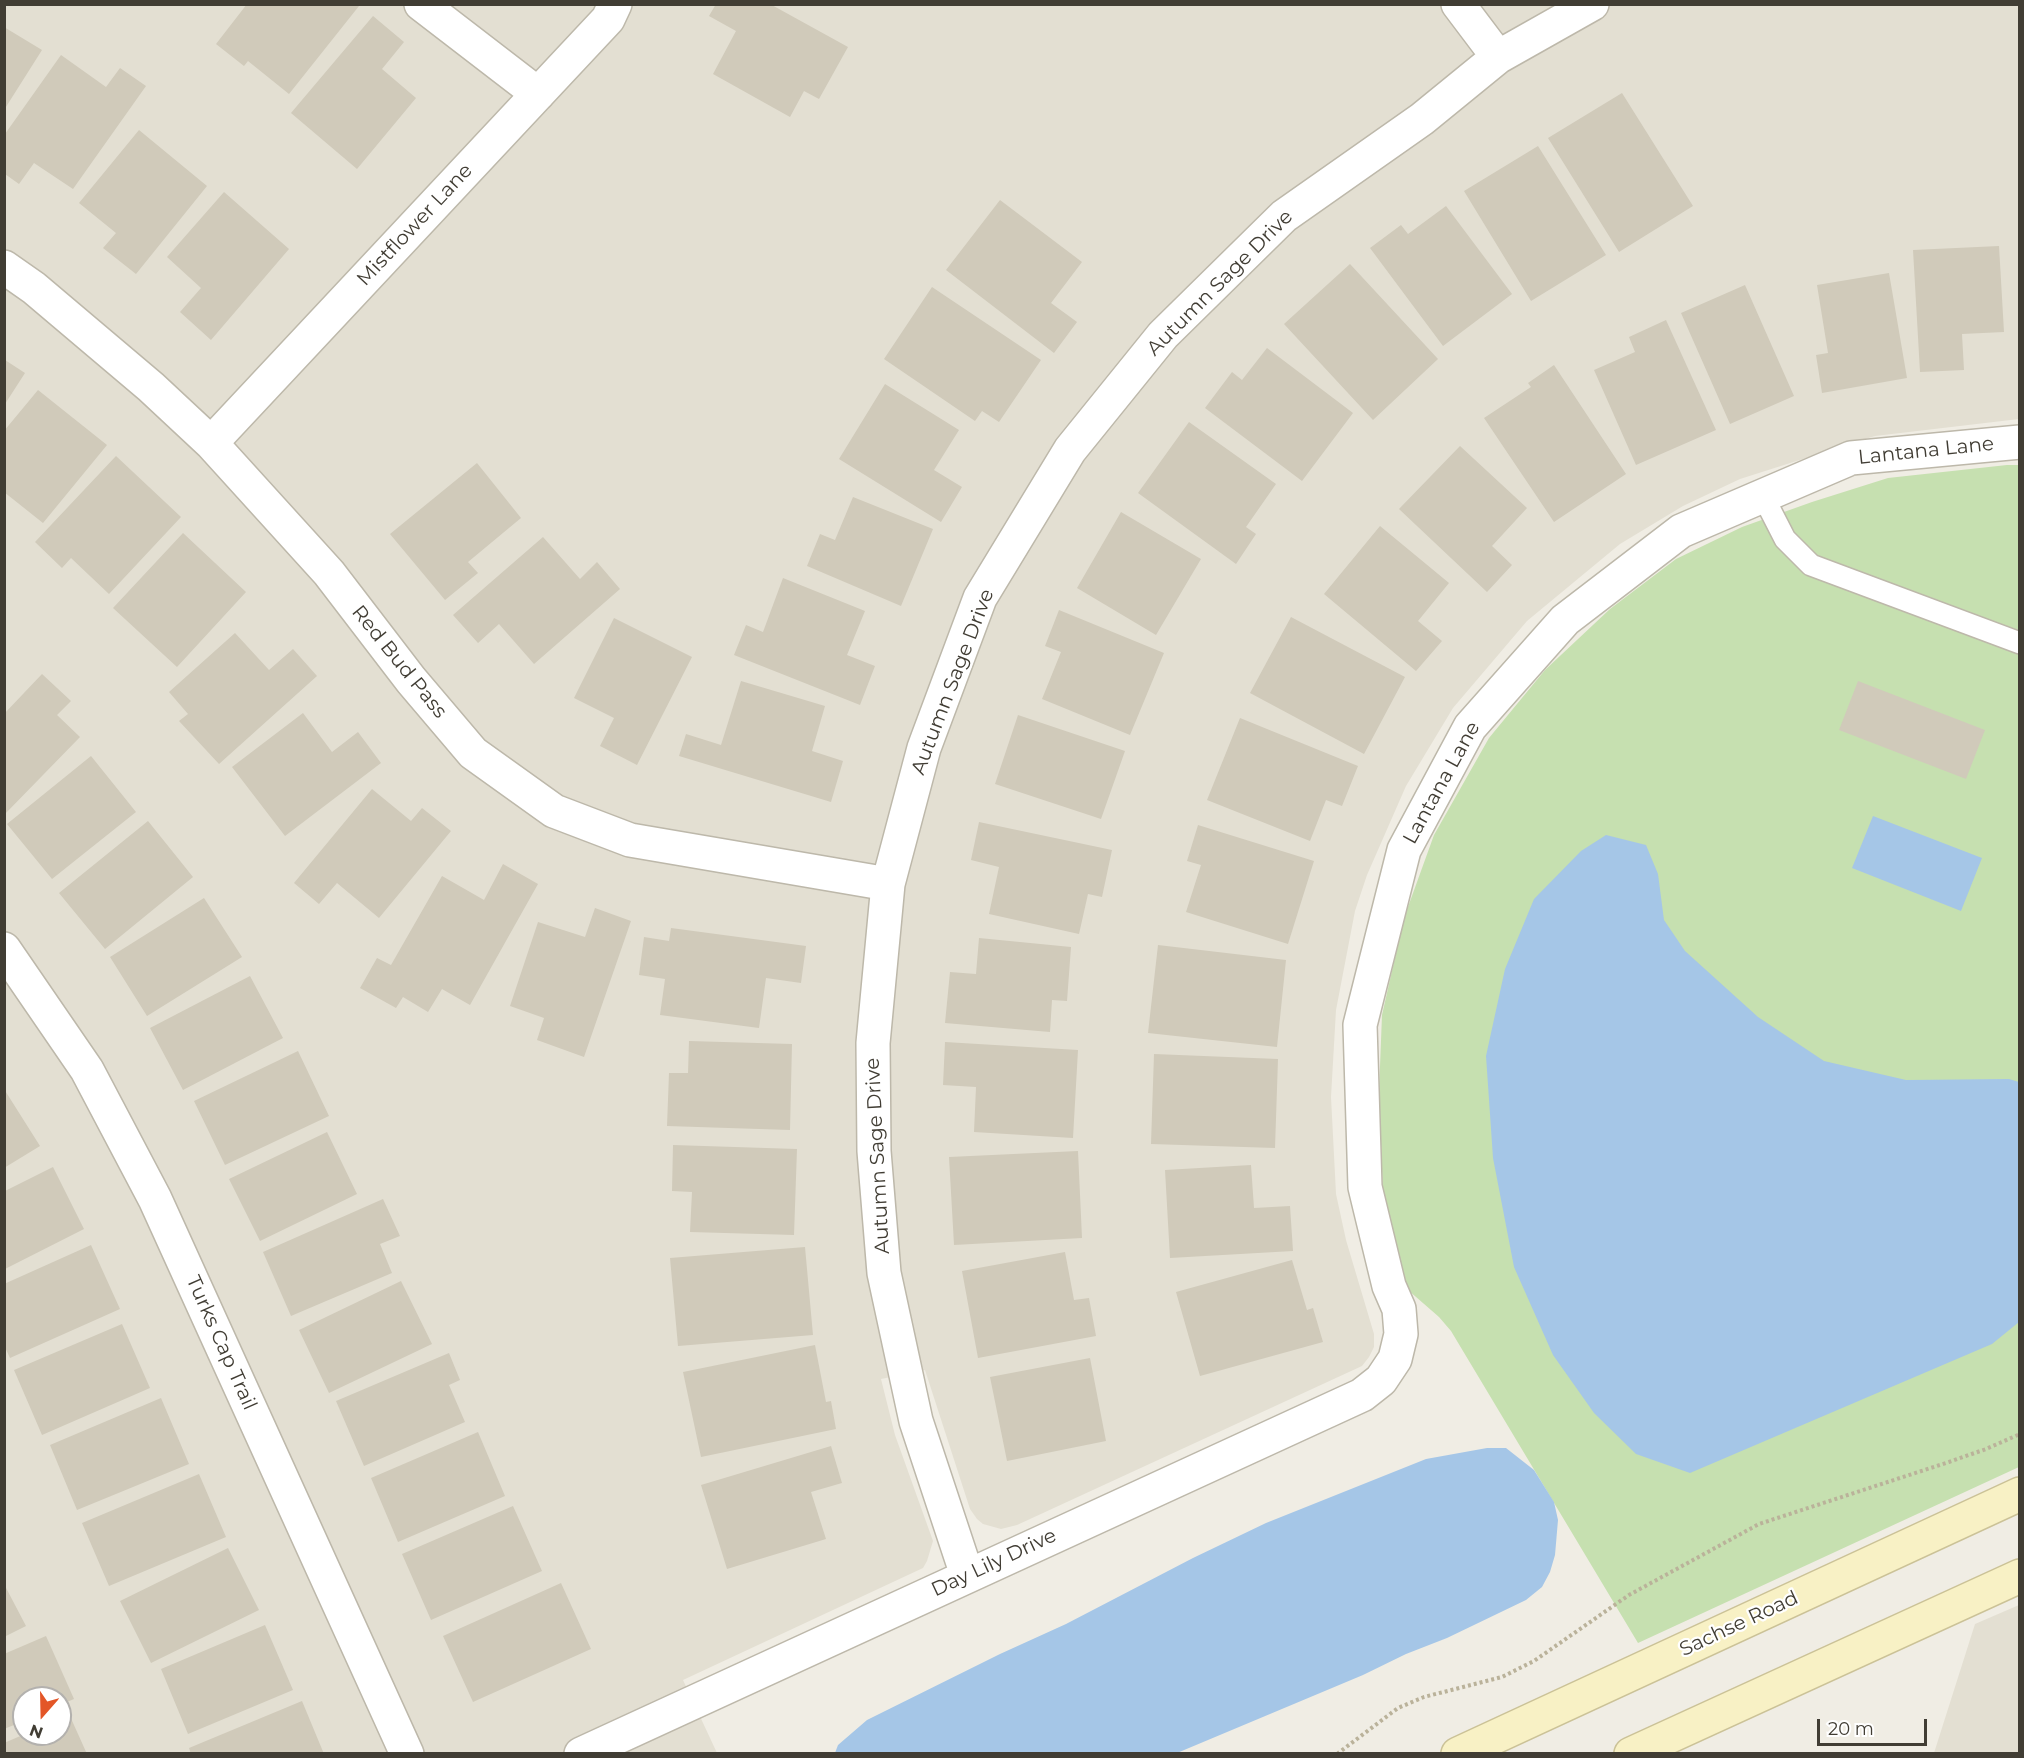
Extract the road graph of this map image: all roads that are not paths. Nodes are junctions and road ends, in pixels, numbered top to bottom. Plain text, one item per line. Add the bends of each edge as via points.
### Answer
1 (421, 4) edge
2 (615, 4) edge
3 (1458, 4) edge
4 (1592, 4) edge
5 (1498, 57) junction
6 (538, 94) junction
7 (4, 267) edge
8 (211, 442) junction
9 (2019, 442) edge
10 (1763, 496) junction
11 (2019, 643) edge
12 (888, 884) junction
13 (4, 949) edge
14 (1395, 1359) joint
15 (2019, 1494) edge
16 (967, 1575) junction
17 (2019, 1576) edge
18 (407, 1754) edge
19 (581, 1754) edge
20 (1458, 1754) edge
21 (1631, 1754) edge

1 - 6 street
2 - 6 street, Mistflower Lane via 608,19
3 - 5 street
4 - 5 street, Autumn Sage Drive
5 - 12 street, Autumn Sage Drive via 1422,119 1284,216 1163,335 1070,450 980,598 924,748
6 - 8 street, Mistflower Lane
7 - 8 street, Red Bud Pass via 34,288
8 - 12 street, Red Bud Pass via 328,573 473,753 554,811 630,840
9 - 10 street, Lantana Lane via 1851,458
10 - 11 lane via 1785,539 1811,565
10 - 14 street, Lantana Lane via 1681,531 1565,620 1470,728 1404,850 1360,1025 1365,1187 1389,1286 1399,1309 1401,1334
12 - 16 street, Autumn Sage Drive via 873,1042 874,1151 884,1273 916,1421
13 - 18 street, Turks Cap Trail via 87,1070 155,1199
14 - 16 street, Day Lily Drive via 1381,1380 1362,1395
15 - 20 main road, Sachse Road
16 - 19 street, Day Lily Drive
17 - 21 main road

